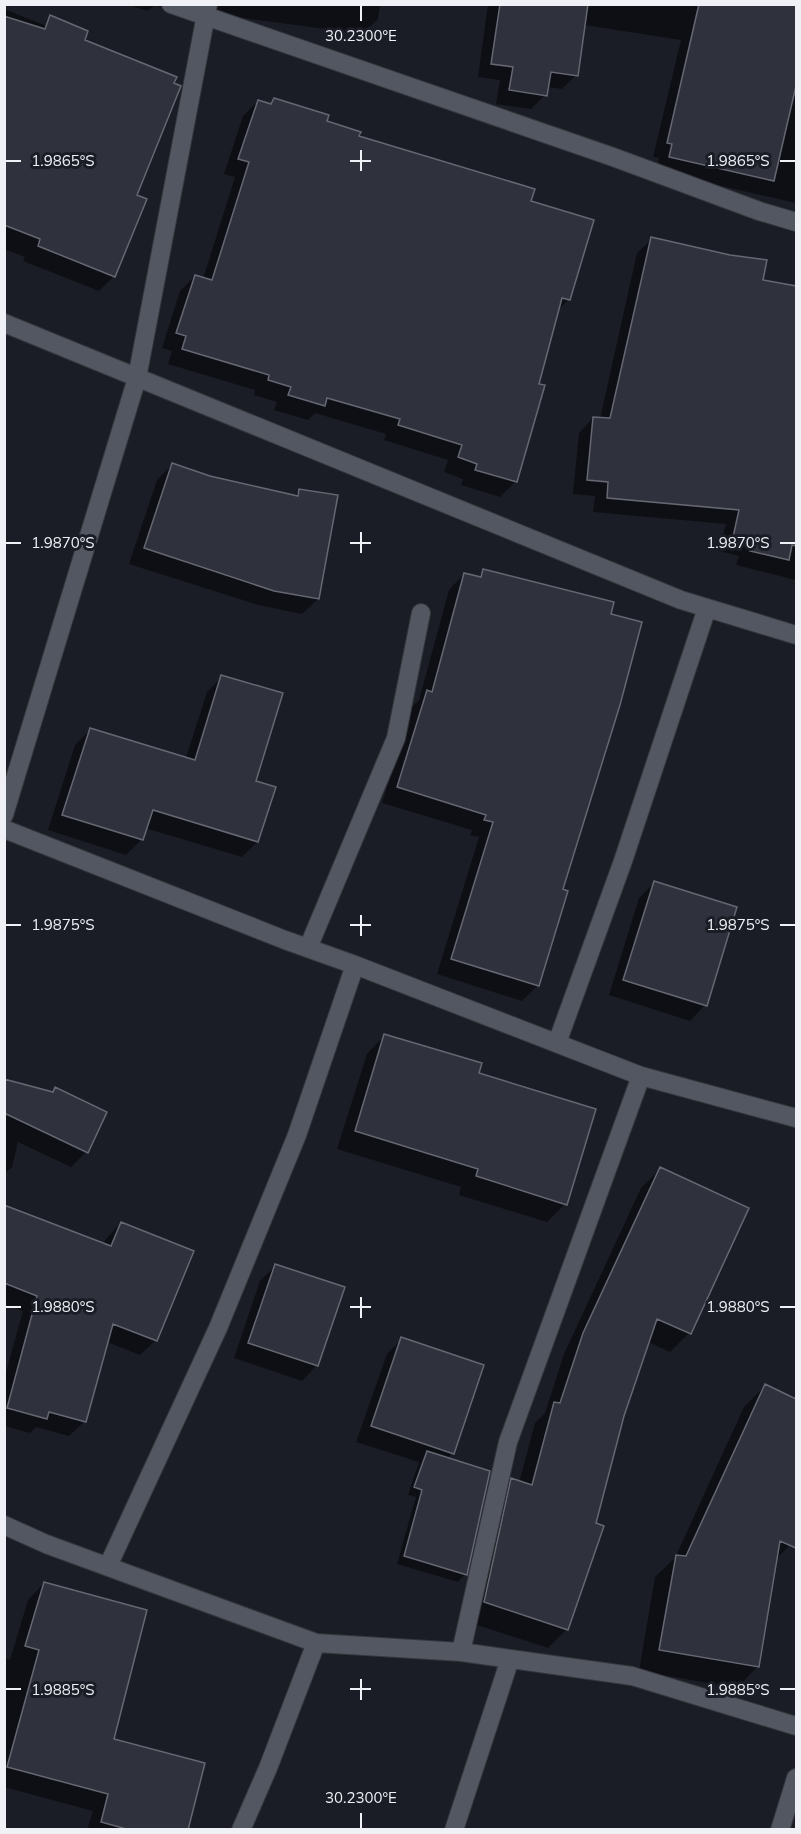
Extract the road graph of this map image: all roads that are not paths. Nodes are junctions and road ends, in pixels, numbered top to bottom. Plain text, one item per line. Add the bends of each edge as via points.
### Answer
1 (171, 4) edge
2 (207, 11) edge
3 (796, 222) edge
4 (4, 323) edge
5 (137, 378) junction
6 (707, 608) junction
7 (421, 613) dead end
8 (796, 635) edge
9 (4, 815) edge
10 (4, 829) edge
11 (308, 948) junction
12 (355, 965) junction
13 (557, 1044) junction
14 (641, 1076) junction
15 (796, 1118) edge
16 (4, 1525) edge
17 (108, 1566) junction
18 (316, 1644) junction
19 (461, 1652) junction
20 (510, 1659) junction
21 (796, 1726) edge
22 (796, 1778) edge
23 (241, 1830) edge
24 (454, 1830) edge
25 (780, 1830) edge

1 - 2 street
2 - 3 street
2 - 5 street
4 - 5 street
5 - 6 street
5 - 9 street
6 - 8 street
6 - 13 street
7 - 11 street via 396,738
10 - 11 street
11 - 12 street
12 - 13 street
12 - 17 street via 297,1135 218,1328
13 - 14 street
14 - 15 street
14 - 19 street via 508,1442
16 - 17 street
17 - 18 street
18 - 19 street
18 - 23 street
19 - 20 street
20 - 21 street via 632,1676
20 - 24 street
22 - 25 street

